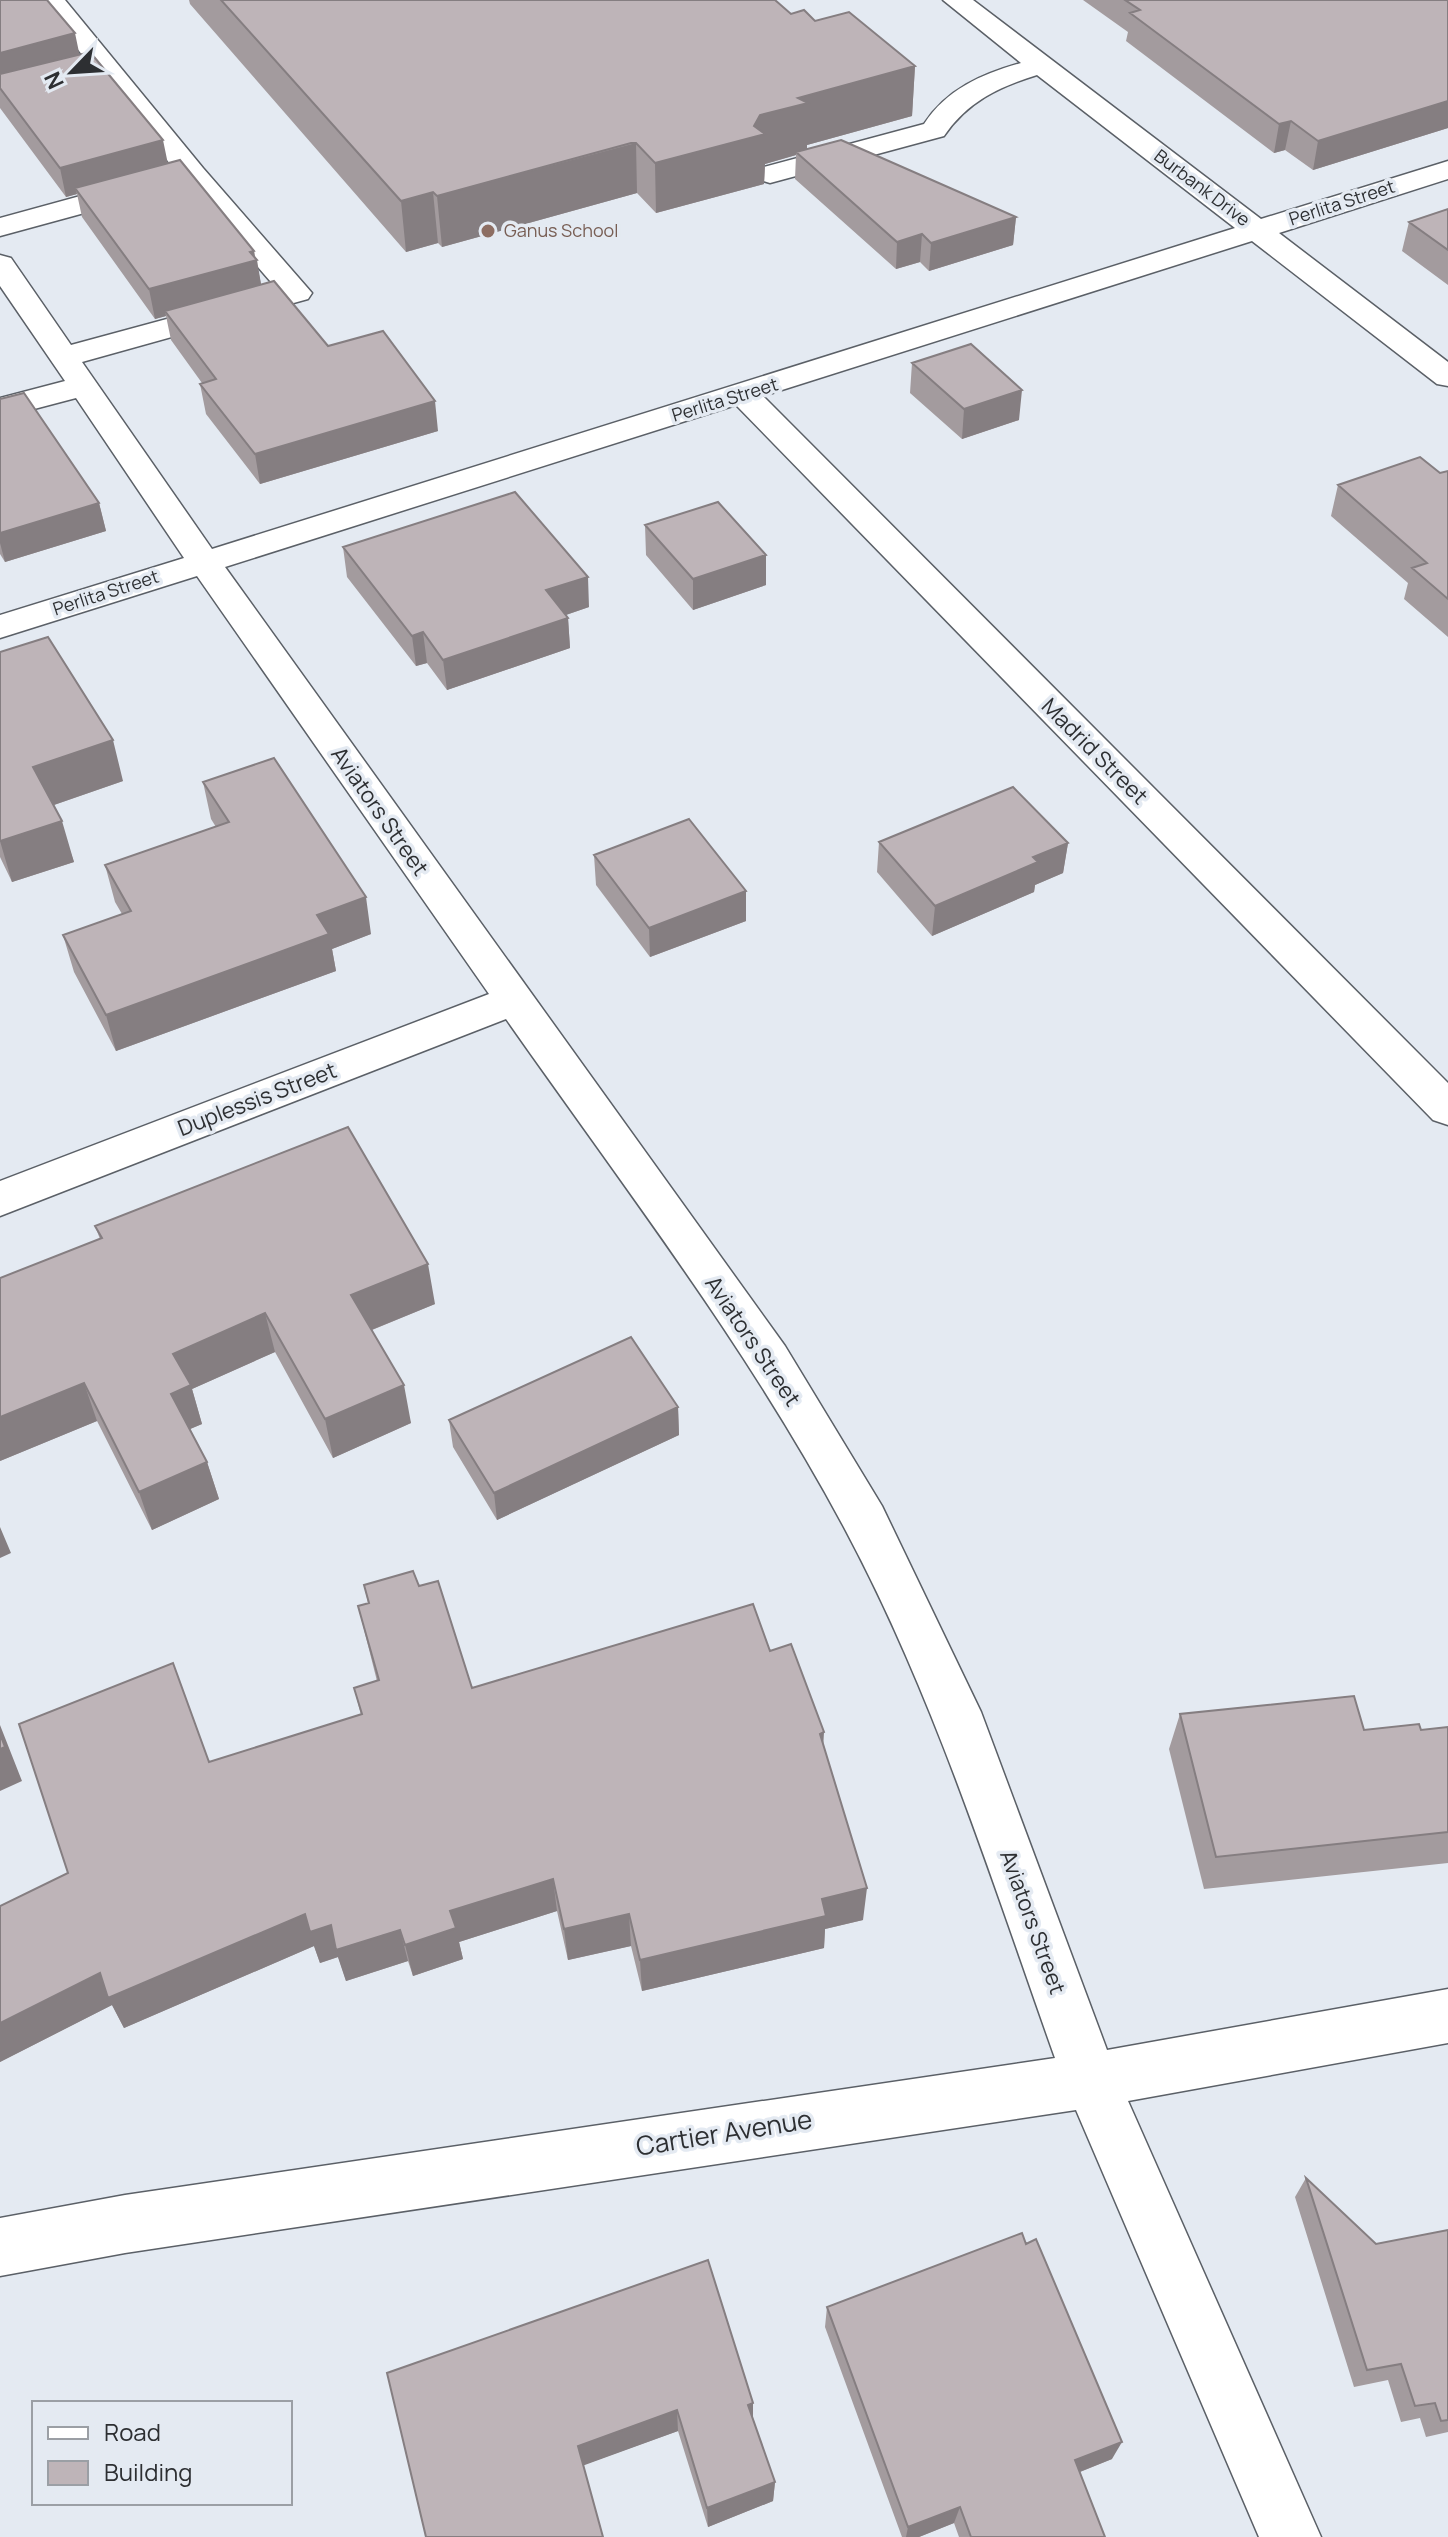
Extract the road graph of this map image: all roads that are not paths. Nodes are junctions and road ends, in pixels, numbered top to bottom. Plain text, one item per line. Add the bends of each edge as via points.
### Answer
1 (51, 0) edge
2 (956, 0) edge
3 (1042, 65) junction
4 (105, 67) junction
5 (75, 74) edge
6 (1448, 170) edge
7 (193, 174) junction
8 (770, 174) dead end
9 (0, 227) edge
10 (1258, 230) junction
11 (0, 264) edge
12 (74, 372) junction
13 (1448, 377) edge
14 (743, 394) junction
15 (0, 408) edge
16 (204, 562) junction
17 (0, 627) edge
18 (513, 1000) junction
19 (1448, 1109) edge
20 (0, 1199) edge
21 (1448, 2016) edge
22 (1091, 2080) junction
23 (0, 2247) edge
24 (1290, 2537) edge

1 - 4 street
2 - 3 street, Burbank Drive
3 - 8 street via 995,78 943,113 934,130
3 - 10 street, Burbank Drive
4 - 5 street
4 - 7 street
6 - 10 street, Perlita Street
7 - 9 street
7 - 12 street via 297,293
10 - 13 street, Burbank Drive
10 - 14 street, Perlita Street
11 - 12 street, Aviators Street
12 - 15 street
12 - 16 street, Aviators Street
14 - 16 street, Perlita Street
14 - 19 street, Madrid Street
16 - 17 street, Perlita Street
16 - 18 street, Aviators Street
18 - 20 street, Duplessis Street
18 - 22 street, Aviators Street via 769,1359 865,1520 956,1712
21 - 22 street, Cartier Avenue
22 - 23 street, Cartier Avenue
22 - 24 street, Aviators Street

